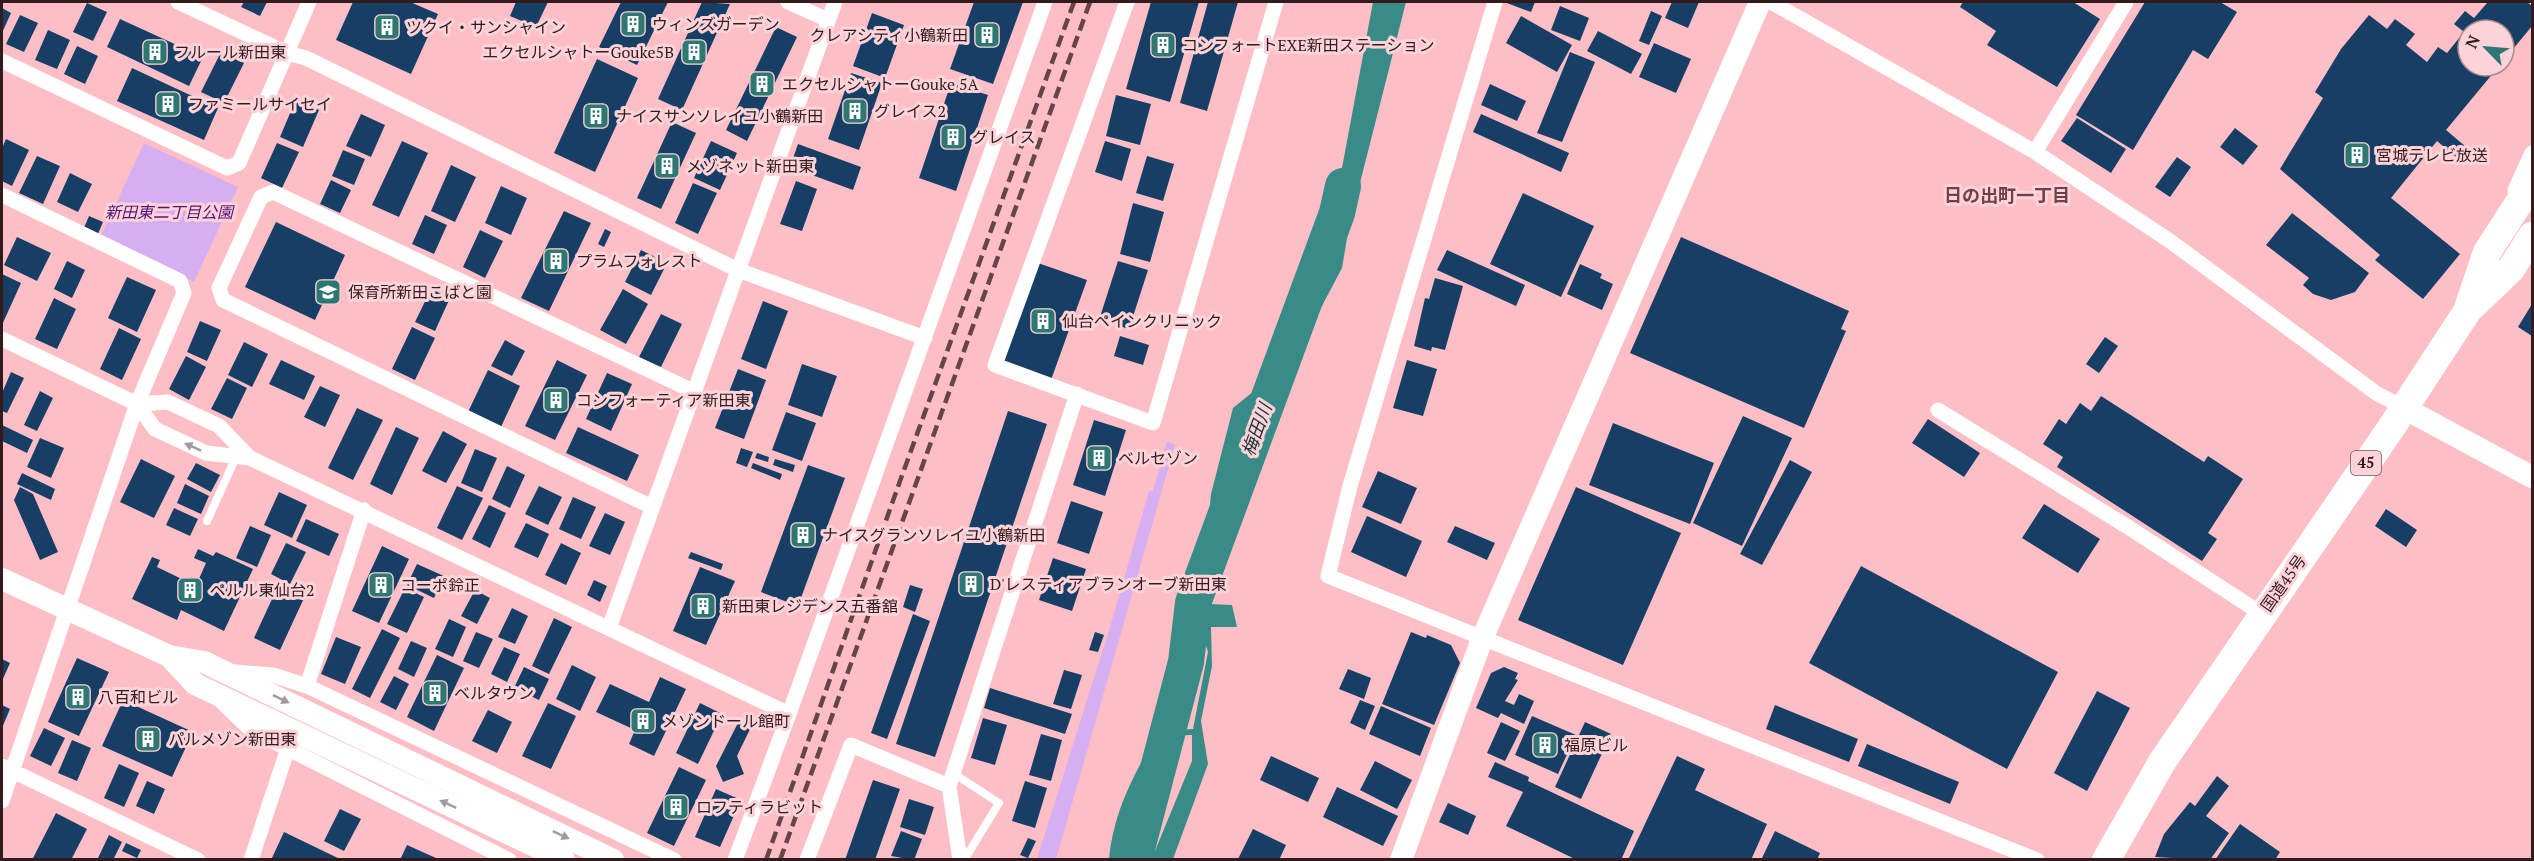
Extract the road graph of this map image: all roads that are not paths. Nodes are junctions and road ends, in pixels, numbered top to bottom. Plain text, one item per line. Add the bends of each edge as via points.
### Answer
1 (178, 2) edge
2 (309, 2) edge
3 (788, 2) edge
4 (835, 2) edge
5 (1045, 2) edge
6 (1127, 2) edge
7 (1276, 2) edge
8 (1495, 2) edge
9 (1760, 2) edge
10 (1771, 2) edge
11 (2126, 2) edge
12 (828, 20) junction
13 (287, 53) junction
14 (2, 61) edge
15 (2035, 152) junction
16 (2532, 153) edge
17 (2532, 183) edge
18 (2, 195) edge
19 (2532, 236) edge
20 (2487, 252) junction
21 (738, 270) junction
22 (2468, 310) junction
23 (925, 338) junction
24 (2, 339) edge
25 (693, 391) junction
26 (1077, 394) junction
27 (137, 404) junction
28 (2404, 408) junction
29 (1938, 410) dead end
30 (243, 457) junction
31 (2532, 477) edge
32 (652, 507) junction
33 (364, 510) junction
34 (207, 521) dead end
35 (2, 579) edge
36 (66, 609) junction
37 (2262, 614) junction
38 (609, 628) junction
39 (1482, 639) junction
40 (169, 656) junction
41 (222, 670) junction
42 (307, 686) junction
43 (211, 692) junction
44 (789, 714) junction
45 (288, 748) junction
46 (7, 768) edge
47 (951, 779) junction
48 (2, 801) edge
49 (505, 820) junction
50 (198, 860) edge
51 (251, 860) edge
52 (509, 860) edge
53 (564, 860) edge
54 (614, 860) edge
55 (674, 860) edge
56 (735, 860) edge
57 (807, 860) edge
58 (962, 860) edge
59 (1401, 860) edge
60 (2037, 860) edge
61 (2106, 860) edge

1 - 13 street
2 - 13 street
3 - 12 street
4 - 12 street
5 - 23 street
6 - 26 street via 995,365
7 - 26 street via 1154,423
8 - 39 street via 1350,486 1328,576
9 - 39 street
10 - 15 street
11 - 15 street
12 - 21 street
13 - 14 street via 239,163 227,168
13 - 21 street via 306,58
15 - 28 street via 2170,241 2376,393
16 - 20 street
17 - 20 highway, 国道45号 / 45
18 - 27 street via 180,281 184,293
19 - 22 highway, 国道45号 / 45 via 2511,269
20 - 22 highway, 国道45号 / 45
21 - 23 street
21 - 25 street
22 - 28 highway, 国道45号 / 45
23 - 44 street
24 - 27 street
25 - 32 street
25 - 32 street via 273,192 261,197 219,288 224,300
26 - 47 street
30 -> 27 street via 207,453 155,429
27 - 30 street via 168,402 219,426
27 - 36 street
28 - 31 street
28 - 37 highway, 国道45号 / 45
29 - 37 street
30 - 33 street
30 - 34 lane
32 - 38 street
33 - 38 street via 462,561
33 - 42 street
35 - 36 street
36 - 40 street
36 - 46 street
37 - 61 highway, 国道45号 / 45 via 2162,762
38 - 44 street
39 - 59 street
39 - 60 street
40 - 41 street via 204,662
40 - 43 street via 195,684
41 - 42 street via 273,675
41 -> 49 street
42 - 55 street
43 - 45 street via 251,730
49 -> 43 street
44 - 56 street
45 - 51 street
45 - 52 street
46 - 48 street
46 - 50 street
47 - 57 street via 851,745
47 - 58 street
47 - 58 lane via 999,802
49 - 53 street
49 -> 54 street

